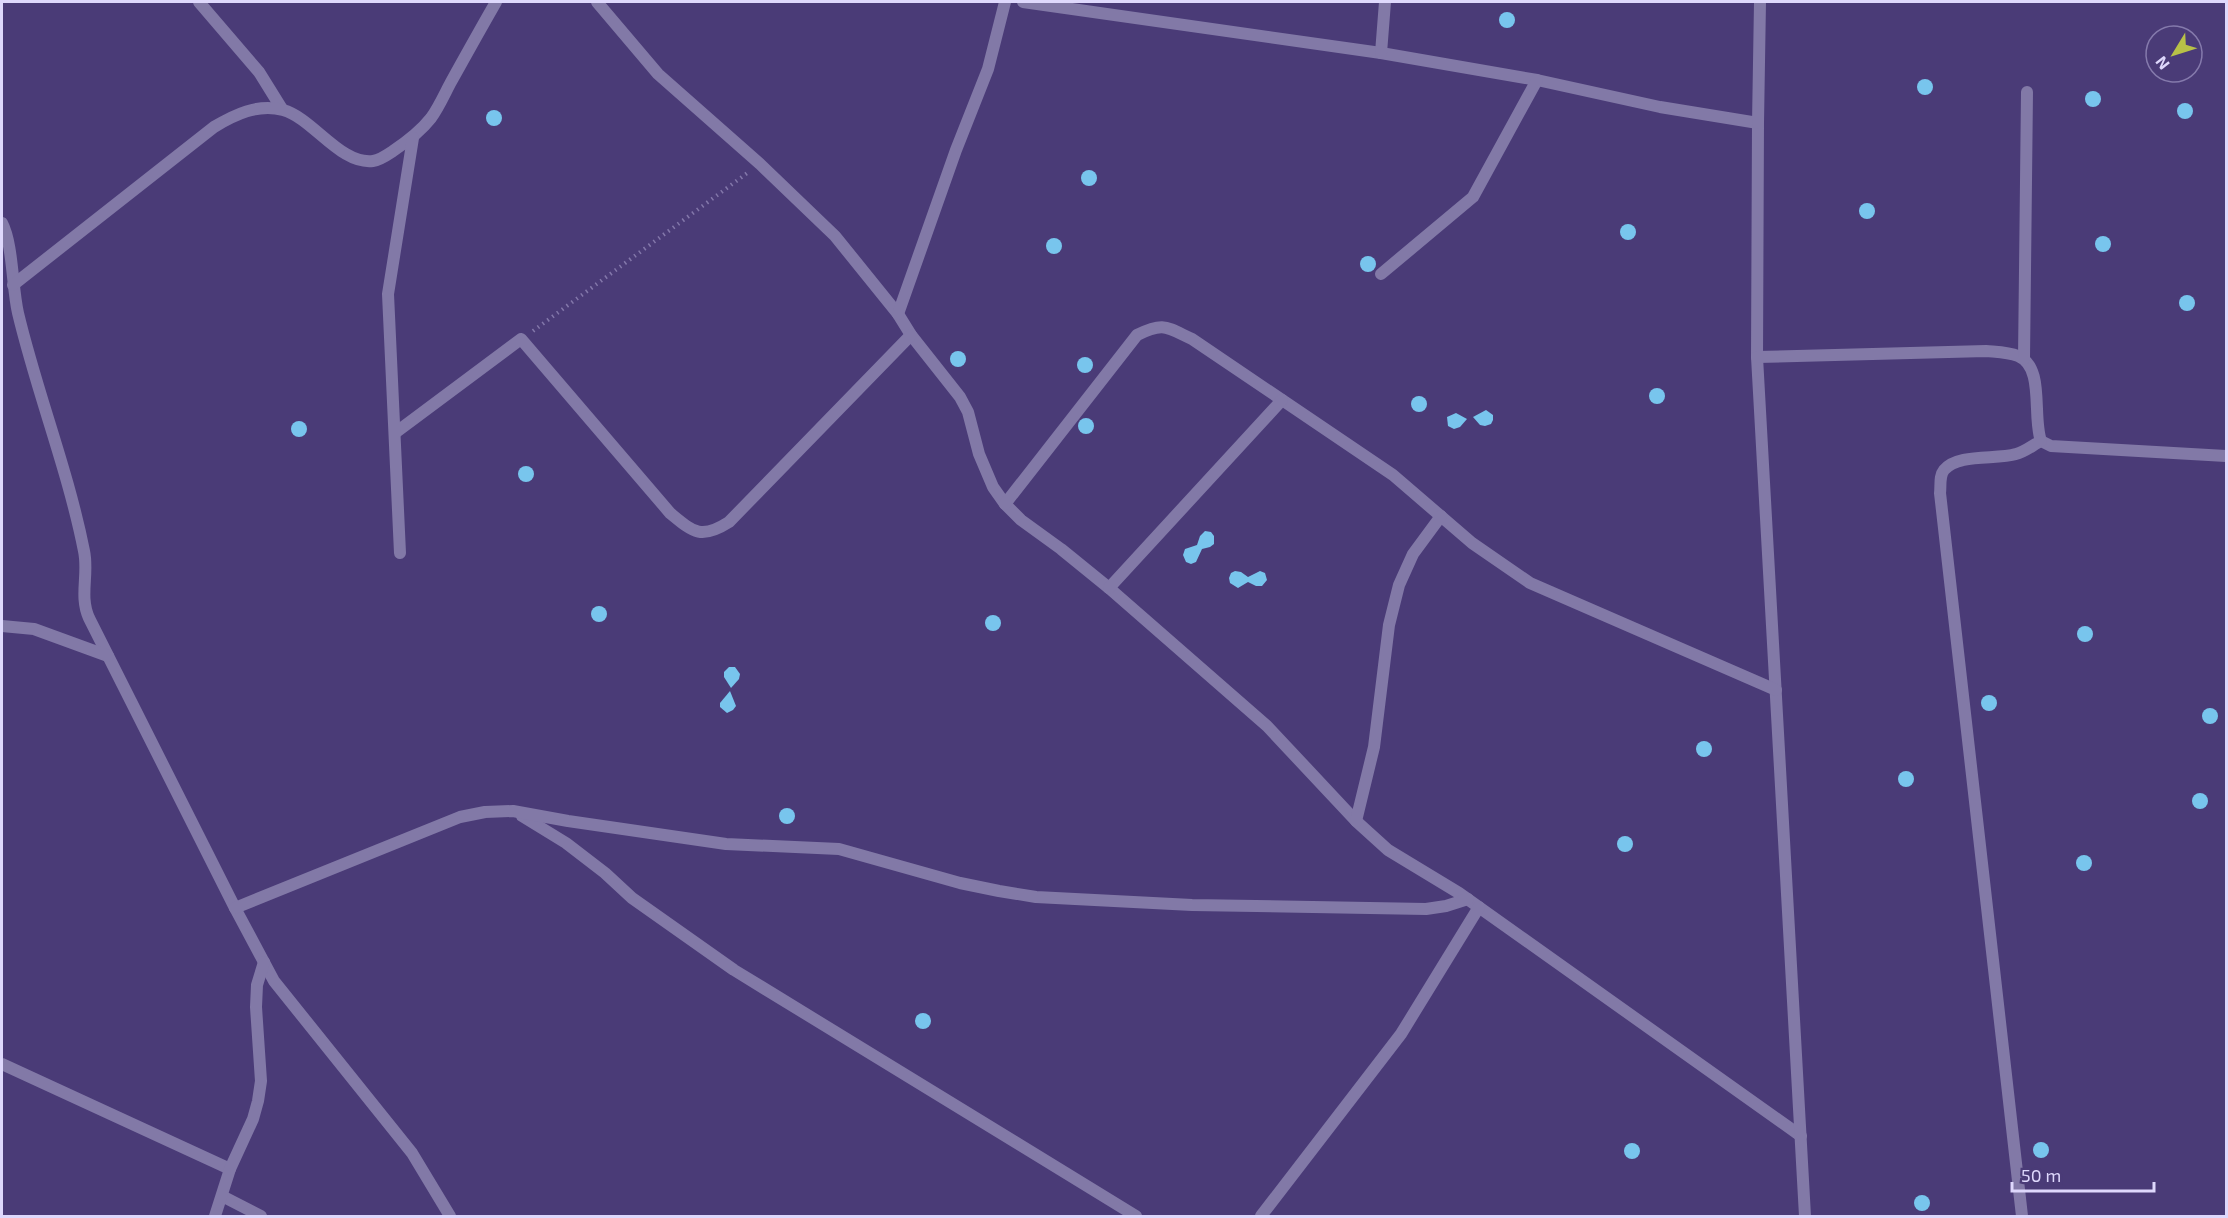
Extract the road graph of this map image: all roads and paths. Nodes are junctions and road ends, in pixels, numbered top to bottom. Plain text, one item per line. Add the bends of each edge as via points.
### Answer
1 (199, 2) edge
2 (496, 2) edge
3 (597, 2) edge
4 (1005, 2) edge
5 (1023, 2) edge
6 (1385, 2) edge
7 (1760, 2) edge
8 (1381, 53) junction
9 (1537, 80) junction
10 (2026, 92) dead end
11 (282, 109) junction
12 (1758, 123) junction
13 (413, 138) junction
14 (760, 164) junction
15 (2, 223) edge
16 (1381, 274) dead end
17 (13, 285) junction
18 (898, 314) junction
19 (911, 335) junction
20 (521, 339) junction
21 (1757, 357) junction
22 (2024, 359) junction
23 (1282, 400) junction
24 (395, 433) junction
25 (2041, 441) junction
26 (2226, 456) edge
27 (1005, 504) junction
28 (1441, 516) junction
29 (400, 553) dead end
30 (1109, 588) junction
31 (2, 626) edge
32 (108, 656) junction
33 (1776, 690) junction
34 (513, 811) junction
35 (1356, 821) junction
36 (1468, 899) junction
37 (1479, 907) junction
38 (235, 908) junction
39 (264, 962) junction
40 (2, 1064) edge
41 (1800, 1136) junction
42 (230, 1169) junction
43 (222, 1196) junction
44 (215, 1216) edge
45 (261, 1216) edge
46 (450, 1216) edge
47 (1136, 1216) edge
48 (1261, 1216) edge
49 (1805, 1216) edge
50 (2022, 1216) edge

1 - 11 street via 260,72
2 - 13 street via 431,117
3 - 14 street via 658,74
4 - 18 street via 988,69
5 - 8 street
6 - 8 street
7 - 12 street
8 - 9 street
9 - 12 street via 1660,107
9 - 16 street via 1473,197
10 - 22 street
11 - 13 street via 346,154 363,161 375,161
11 - 17 street via 250,110 214,127
12 - 21 street
13 - 24 street via 388,294
14 - 18 street via 835,236
14 - 20 path
15 - 17 street via 9,245
17 - 32 street via 75,508 85,555 86,610
18 - 19 street
19 - 20 street via 729,522 705,533 692,531 669,513
19 - 27 street via 968,412 979,454
20 - 24 street
21 - 22 street via 1986,351
21 - 33 street
22 - 25 street via 2034,374
23 - 27 street via 1192,339 1168,328 1155,327 1137,335
23 - 28 street via 1393,474
23 - 30 street
24 - 29 street
25 - 26 street via 2065,448
25 - 50 street via 2017,454 1953,463 1941,478
27 - 30 street
28 - 33 street via 1530,583
28 - 35 street via 1413,554 1397,595 1389,625 1374,747
30 - 35 street via 1267,726
31 - 32 street via 34,629
32 - 38 street
33 - 41 street
34 - 36 street via 726,844 839,849 960,883 1036,897 1192,905 1426,909
34 - 38 street via 460,817
34 - 47 street via 566,843 632,898 734,970
35 - 36 street via 1388,850
36 - 37 street
37 - 41 street
37 - 48 street via 1401,1034
38 - 39 street
39 - 42 street via 256,996 261,1081 258,1101
39 - 46 street via 274,981 412,1153
40 - 42 street
41 - 49 street
42 - 43 street
43 - 44 street
43 - 45 street

